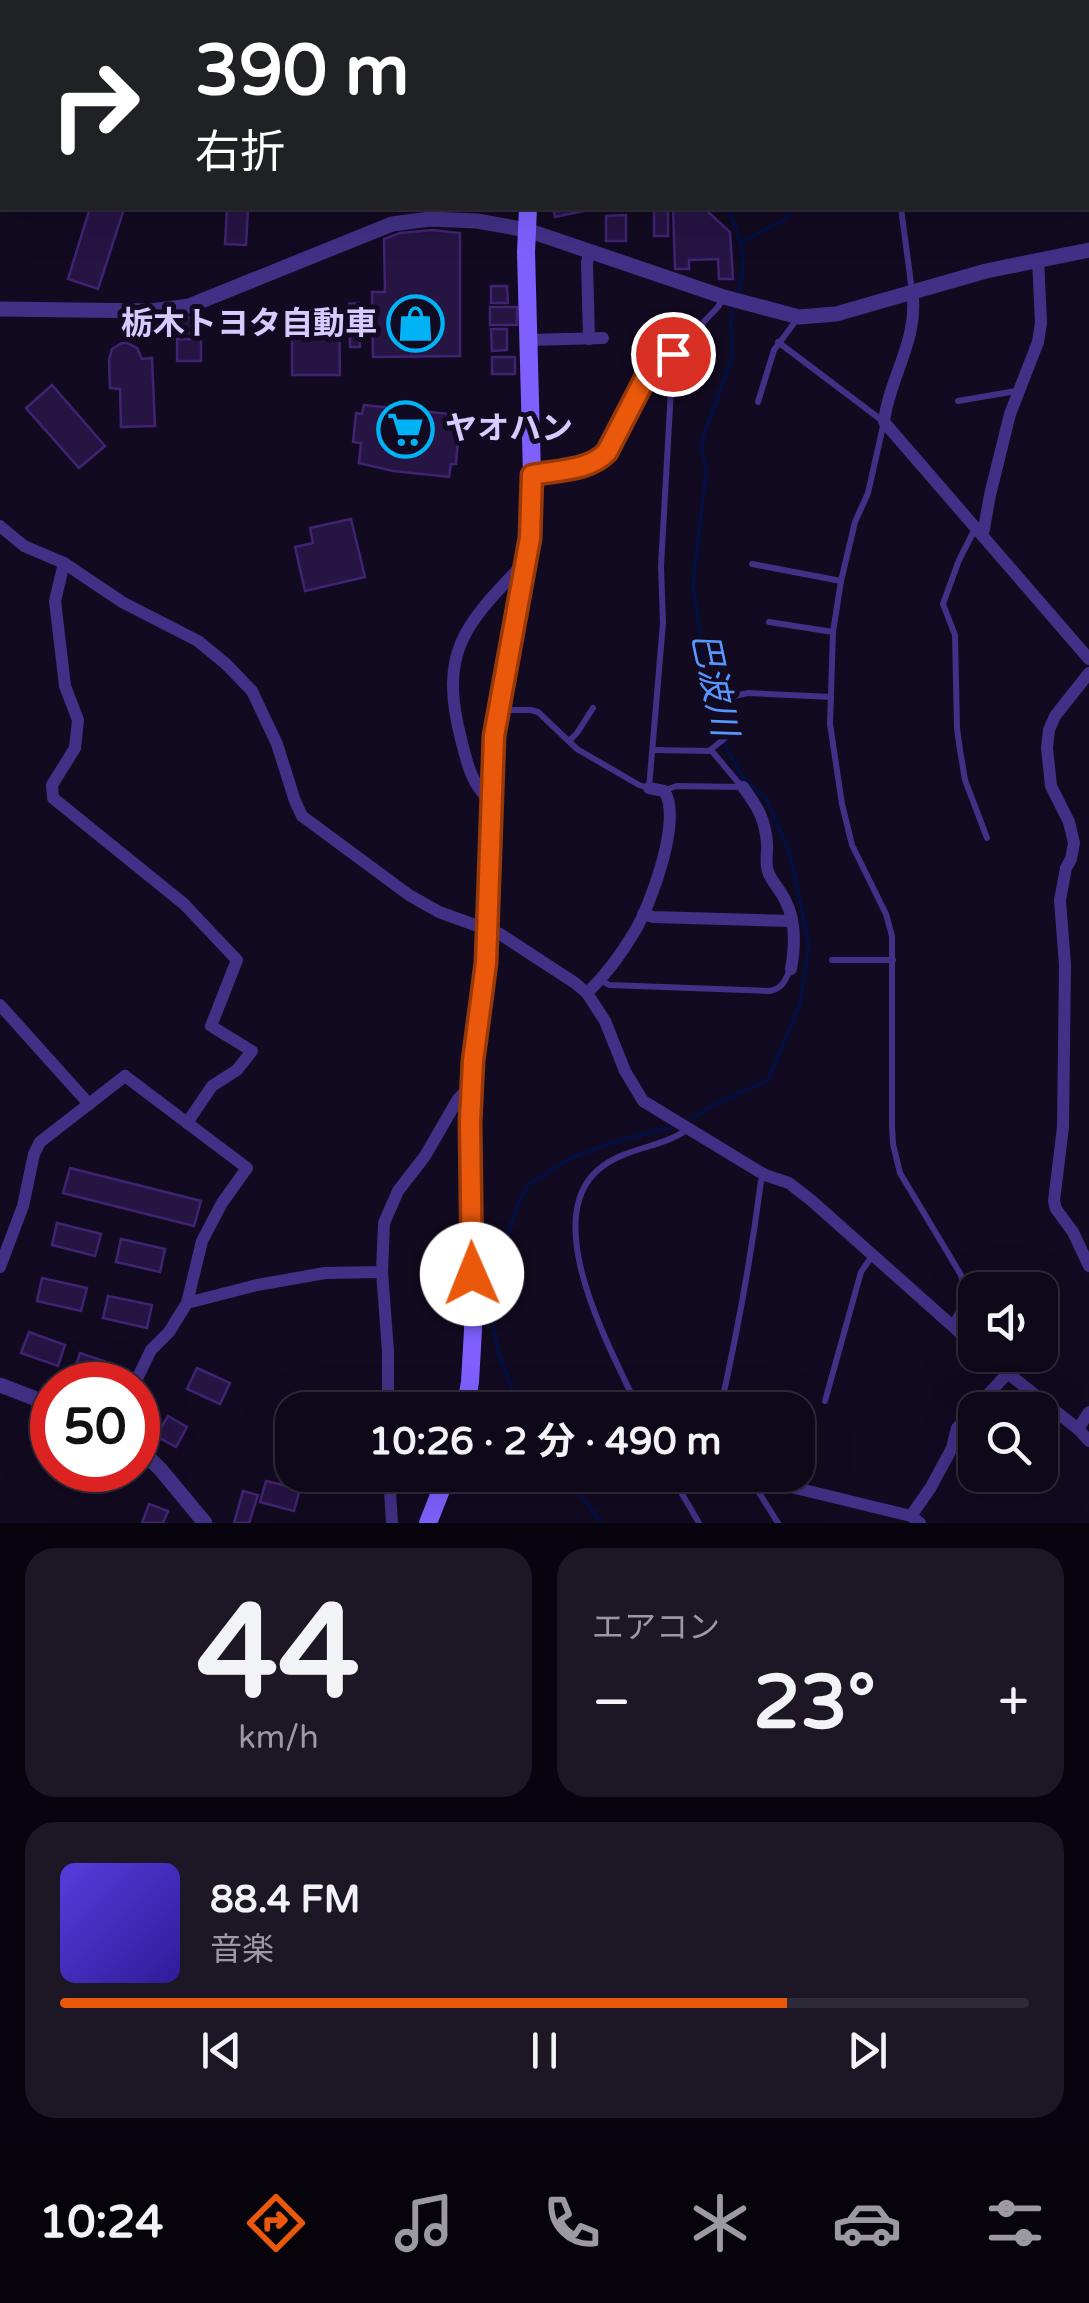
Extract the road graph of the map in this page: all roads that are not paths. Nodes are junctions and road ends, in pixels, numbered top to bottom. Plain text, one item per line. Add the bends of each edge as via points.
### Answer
1 (528, 210) edge
2 (901, 210) edge
3 (527, 230) junction
4 (1089, 250) edge
5 (590, 252) junction
6 (1038, 259) junction
7 (912, 292) junction
8 (726, 297) junction
9 (0, 309) edge
10 (799, 317) junction
11 (528, 340) junction
12 (778, 342) junction
13 (673, 354) junction
14 (1017, 391) junction
15 (958, 401) dead end
16 (758, 402) dead end
17 (884, 422) junction
18 (532, 475) junction
19 (0, 526) edge
20 (979, 531) junction
21 (526, 561) junction
22 (64, 563) junction
23 (752, 564) dead end
24 (841, 581) junction
25 (769, 622) dead end
26 (833, 632) junction
27 (710, 644) dead end
28 (1089, 659) edge
29 (1089, 673) edge
30 (831, 697) junction
31 (721, 699) junction
32 (593, 708) dead end
33 (498, 710) junction
34 (569, 741) junction
35 (714, 748) junction
36 (652, 750) junction
37 (742, 787) junction
38 (649, 788) junction
39 (664, 790) junction
40 (490, 801) junction
41 (986, 838) dead end
42 (644, 914) junction
43 (792, 921) junction
44 (488, 930) junction
45 (832, 960) dead end
46 (893, 960) junction
47 (790, 969) joint
48 (600, 979) junction
49 (587, 992) junction
50 (0, 1004) edge
51 (471, 1086) junction
52 (89, 1104) junction
53 (187, 1122) junction
54 (688, 1128) junction
55 (764, 1175) junction
56 (872, 1254) junction
57 (1089, 1266) edge
58 (0, 1268) edge
59 (382, 1272) junction
60 (187, 1303) junction
61 (950, 1325) junction
62 (958, 1332) edge
63 (145, 1362) edge
64 (1005, 1372) edge
65 (1007, 1374) junction
66 (0, 1385) edge
67 (388, 1392) edge
68 (468, 1392) edge
69 (631, 1392) edge
70 (724, 1392) edge
71 (30, 1397) edge
72 (825, 1402) dead end
73 (1089, 1412) edge
74 (1078, 1430) junction
75 (1089, 1441) edge
76 (160, 1469) edge
77 (390, 1492) edge
78 (440, 1492) edge
79 (681, 1492) edge
80 (759, 1492) edge
81 (809, 1492) edge
82 (199, 1520) edge
83 (915, 1520) edge
84 (392, 1523) edge
85 (428, 1523) edge
86 (699, 1523) edge
87 (778, 1523) edge

1 - 3 main road
2 - 7 lane
3 - 5 street
3 - 9 street via 477,220 411,220 189,306
3 - 11 main road
4 - 6 street
5 - 8 street
5 - 11 street via 596,338
6 - 7 street
6 - 14 street via 1041,324
7 - 10 street via 836,314
7 - 17 street via 909,339
8 - 10 street
8 - 13 lane
10 - 12 lane
11 - 18 main road
12 - 16 lane
12 - 17 lane
13 - 18 lane via 650,369 600,460
13 - 36 lane via 664,623
14 - 15 lane
14 - 20 street
17 - 20 street
17 - 24 lane
18 - 21 main road
19 - 22 street via 24,546
20 - 28 street
20 - 41 lane via 959,560 943,604 954,635 965,780
21 - 33 main road
21 - 40 street via 461,637 454,677 453,708 468,770
22 - 44 street via 198,641 252,691 302,816 409,895
22 - 53 street via 55,601 65,686 78,720 75,748 52,785 53,798 184,904 237,960 211,1026 252,1051 212,1086
23 - 24 lane
24 - 26 lane
25 - 26 lane
26 - 30 lane
27 - 31 lane
29 - 57 street via 1055,716 1046,748 1050,786 1074,842 1060,900 1063,1127 1054,1201
30 - 31 lane
30 - 46 lane via 842,804 852,845 886,914
31 - 35 lane via 730,734
32 - 34 lane
33 - 34 lane via 538,712
33 - 40 main road
34 - 38 lane
35 - 36 lane
35 - 37 lane
36 - 38 lane
37 - 39 lane
37 - 43 street via 762,814 766,864
38 - 39 street
39 - 42 street via 670,820
40 - 44 main road
42 - 43 street
42 - 48 street
43 - 47 street
44 - 49 street
44 - 51 main road
45 - 46 lane
46 - 61 lane via 893,1144 900,1172 965,1286 965,1300
47 - 48 lane via 784,984 769,992 609,985
48 - 49 street
49 - 54 street via 643,1101
50 - 52 street
51 - 59 street via 398,1190 384,1223
51 - 68 main road
52 - 53 street via 124,1076
52 - 58 street via 40,1142
53 - 60 street via 247,1168 202,1242
54 - 55 street
54 - 69 lane via 600,1167 578,1211 577,1258
55 - 56 street via 788,1182
55 - 70 lane
56 - 61 street
56 - 72 lane via 860,1272
59 - 60 street via 325,1272
59 - 67 street
60 - 63 street
61 - 62 street
64 - 65 street
65 - 74 street
65 - 83 street via 957,1428
66 - 71 street
73 - 74 street
74 - 75 street
76 - 82 street
77 - 84 street
78 - 85 main road
79 - 86 lane
80 - 87 lane
81 - 83 street

